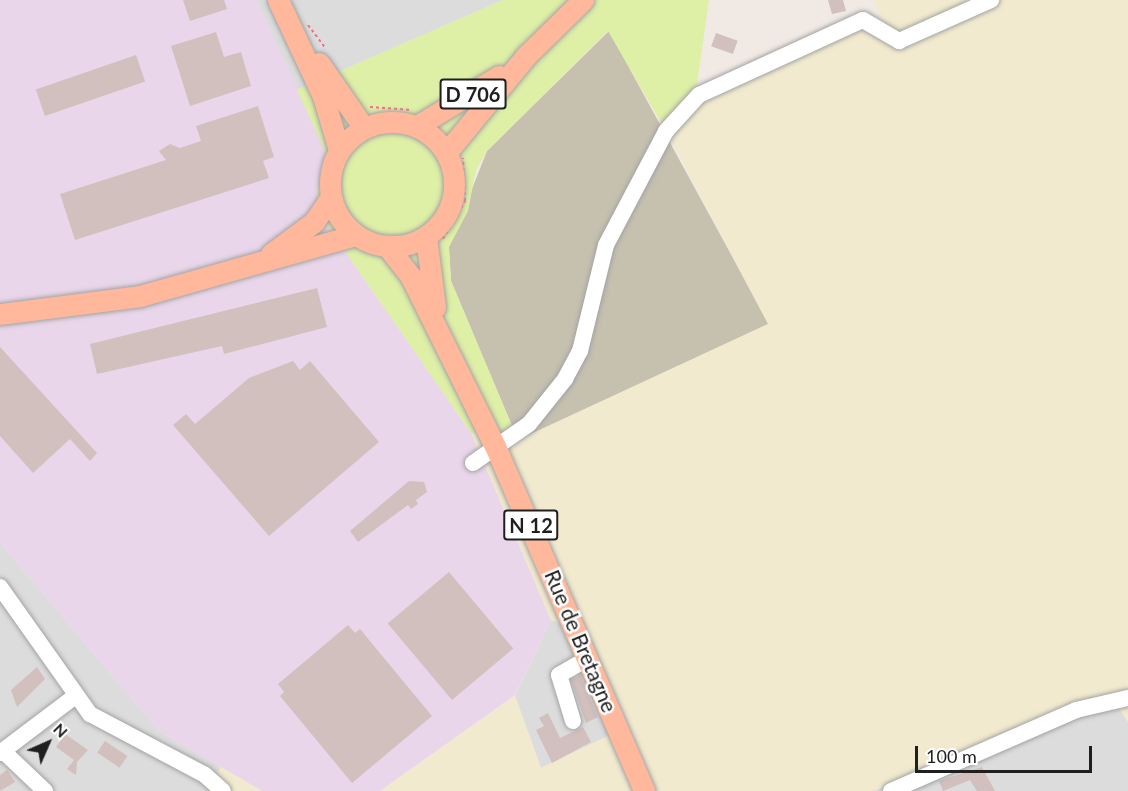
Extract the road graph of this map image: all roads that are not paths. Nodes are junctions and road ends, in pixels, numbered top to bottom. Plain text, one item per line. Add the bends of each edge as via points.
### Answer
1 (278, 0) edge
2 (583, 0) edge
3 (990, 0) edge
4 (295, 8) edge
5 (526, 56) junction
6 (419, 118) junction
7 (364, 128) junction
8 (451, 144) junction
9 (339, 150) junction
10 (331, 197) junction
11 (356, 236) junction
12 (432, 241) junction
13 (387, 246) junction
14 (260, 261) junction
15 (0, 314) edge
16 (468, 394) junction
17 (495, 446) junction
18 (473, 463) dead end
19 (0, 587) edge
20 (588, 658) junction
21 (74, 697) junction
22 (1128, 698) edge
23 (573, 721) dead end
24 (2, 752) edge
25 (45, 791) edge
26 (223, 791) edge
27 (644, 791) edge
28 (891, 791) edge

1 - 9 main road via 323,96
2 - 5 main road, D 706
3 - 17 street via 899,41 863,20 699,95 666,131 606,244 580,351 565,379 529,424
4 - 7 main road via 320,64
5 - 6 main road, D 706
5 - 8 main road, D 706
6 - 7 main road
6 - 8 main road
7 - 9 main road
8 - 12 main road via 454,192 450,209
9 - 10 main road via 330,173
10 - 11 main road
10 - 14 main road via 314,222
11 - 13 main road
11 - 14 main road
12 - 13 main road
12 - 16 main road, Rue de Bretagne / N 12 via 428,283
13 - 16 main road, Rue de Bretagne / N 12 via 411,277
14 - 15 main road via 140,296
16 - 17 main road, Rue de Bretagne / N 12
17 - 18 street
17 - 20 main road, Rue de Bretagne / N 12
19 - 21 street
20 - 23 street via 559,675
20 - 27 main road, Rue de Bretagne / N 12
21 - 24 street
21 - 26 street via 110,729 152,745
22 - 28 street via 1076,710
24 - 25 street

